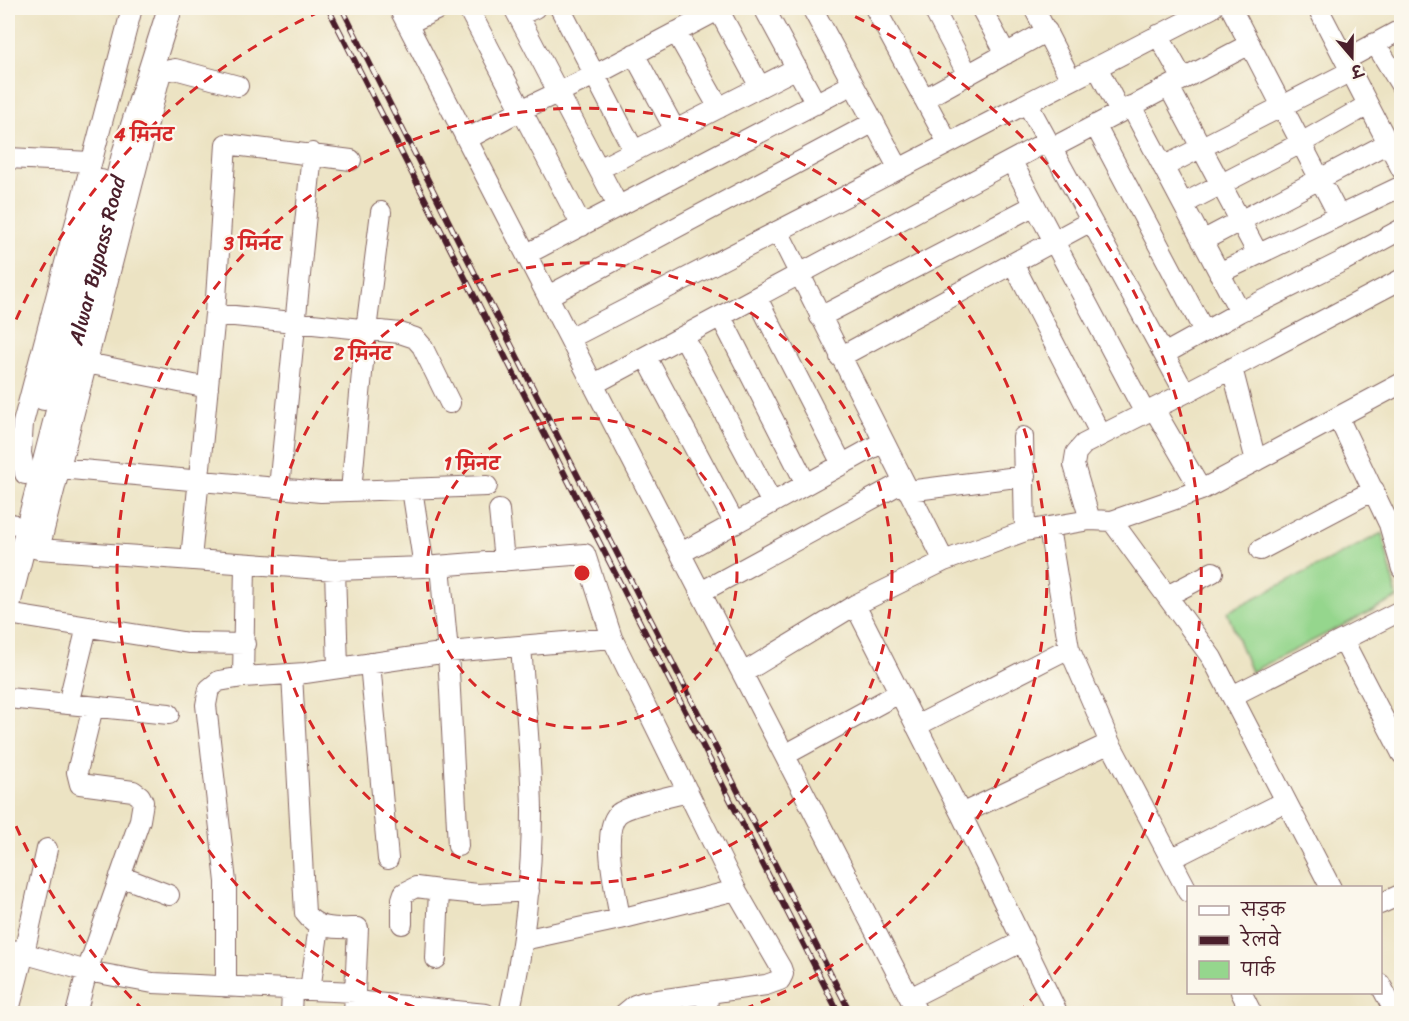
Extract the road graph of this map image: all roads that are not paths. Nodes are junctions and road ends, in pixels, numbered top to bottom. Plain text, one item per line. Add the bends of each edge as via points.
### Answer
1 (132, 8) edge
2 (153, 8) edge
3 (170, 8) edge
4 (440, 8) edge
5 (468, 8) edge
6 (560, 8) edge
7 (720, 8) edge
8 (764, 8) edge
9 (812, 8) edge
10 (875, 8) edge
11 (933, 8) edge
12 (981, 8) edge
13 (1034, 8) edge
14 (1212, 8) edge
15 (1231, 8) edge
16 (1318, 8) edge
17 (523, 10) edge
18 (403, 16) edge
19 (1401, 29) edge
20 (1047, 31) junction
21 (676, 32) junction
22 (1158, 35) junction
23 (1375, 43) junction
24 (1250, 44) junction
25 (634, 54) junction
26 (1006, 54) junction
27 (1348, 65) junction
28 (1096, 67) junction
29 (797, 68) junction
30 (595, 75) junction
31 (968, 75) junction
32 (1071, 80) junction
33 (1176, 83) junction
34 (853, 84) junction
35 (238, 86) dead end
36 (760, 87) junction
37 (1401, 87) edge
38 (559, 92) junction
39 (924, 99) junction
40 (1027, 103) junction
41 (816, 104) junction
42 (1282, 105) junction
43 (1368, 105) junction
44 (719, 108) junction
45 (1126, 109) junction
46 (521, 110) junction
47 (874, 122) junction
48 (1095, 125) junction
49 (675, 130) junction
50 (467, 139) junction
51 (1301, 143) junction
52 (1388, 143) junction
53 (948, 144) junction
54 (1050, 145) junction
55 (1200, 147) junction
56 (634, 151) junction
57 (312, 153) junction
58 (8, 158) edge
59 (351, 160) dead end
60 (91, 162) junction
61 (1012, 162) junction
62 (1163, 167) junction
63 (599, 169) junction
64 (899, 169) junction
65 (1401, 170) edge
66 (1320, 179) junction
67 (1220, 184) junction
68 (1401, 186) edge
69 (1183, 204) junction
70 (1035, 205) junction
71 (618, 206) junction
72 (381, 212) dead end
73 (1339, 216) junction
74 (1239, 220) junction
75 (1091, 221) junction
76 (582, 226) junction
77 (1401, 229) edge
78 (778, 231) junction
79 (1202, 241) junction
80 (1053, 242) junction
81 (526, 254) junction
82 (1258, 254) junction
83 (1013, 263) junction
84 (1219, 273) junction
85 (800, 275) junction
86 (1401, 279) edge
87 (548, 296) junction
88 (757, 298) junction
89 (1239, 312) junction
90 (215, 314) junction
91 (721, 317) junction
92 (820, 317) junction
93 (295, 322) junction
94 (366, 330) junction
95 (1204, 331) junction
96 (684, 336) junction
97 (570, 338) junction
98 (1164, 354) junction
99 (646, 357) junction
100 (840, 357) junction
101 (87, 363) junction
102 (1232, 368) junction
103 (1401, 383) edge
104 (594, 384) junction
105 (208, 388) junction
106 (1185, 393) junction
107 (450, 403) dead end
108 (50, 408) junction
109 (1149, 411) junction
110 (1338, 417) junction
111 (1101, 435) junction
112 (15, 436) edge
113 (1023, 437) dead end
114 (883, 442) junction
115 (1256, 461) junction
116 (842, 464) junction
117 (60, 468) junction
118 (25, 474) junction
119 (1025, 476) junction
120 (198, 480) junction
121 (806, 484) junction
122 (487, 486) dead end
123 (906, 487) junction
124 (279, 488) junction
125 (412, 489) junction
126 (351, 490) junction
127 (1202, 490) junction
128 (1374, 490) junction
129 (772, 503) junction
130 (499, 510) dead end
131 (1090, 520) junction
132 (1112, 521) junction
133 (735, 524) junction
134 (1049, 528) junction
135 (1025, 531) junction
136 (18, 537) edge
137 (1260, 550) dead end
138 (681, 554) junction
139 (191, 559) junction
140 (504, 561) junction
141 (944, 561) junction
142 (245, 564) junction
143 (432, 567) junction
144 (1401, 569) edge
145 (335, 570) junction
146 (1213, 572) dead end
147 (701, 592) junction
148 (1167, 596) junction
149 (8, 600) edge
150 (855, 605) junction
151 (1401, 610) edge
152 (87, 627) junction
153 (612, 638) junction
154 (1343, 640) junction
155 (245, 644) junction
156 (521, 646) junction
157 (1069, 648) junction
158 (448, 652) junction
159 (370, 663) junction
160 (338, 668) junction
161 (743, 673) junction
162 (292, 674) junction
163 (243, 677) junction
164 (899, 693) junction
165 (1232, 696) junction
166 (8, 698) edge
167 (68, 704) junction
168 (93, 706) junction
169 (169, 714) dead end
170 (916, 726) junction
171 (1110, 743) junction
172 (1401, 754) edge
173 (785, 755) junction
174 (688, 792) junction
175 (1286, 801) junction
176 (961, 814) junction
177 (458, 846) dead end
178 (47, 849) dead end
179 (1171, 859) junction
180 (388, 860) dead end
181 (120, 876) junction
182 (1330, 886) edge
183 (439, 890) junction
184 (736, 890) junction
185 (1187, 890) edge
186 (529, 891) junction
187 (1401, 894) edge
188 (169, 895) dead end
189 (1382, 903) edge
190 (620, 919) junction
191 (438, 925) junction
192 (319, 926) junction
193 (523, 940) junction
194 (1023, 941) junction
195 (16, 951) edge
196 (436, 960) dead end
197 (87, 971) junction
198 (226, 987) junction
199 (1382, 988) edge
200 (301, 990) junction
201 (708, 994) junction
202 (1242, 994) edge
203 (355, 1002) edge
204 (914, 1006) edge
205 (8, 1014) edge
206 (76, 1014) edge
207 (291, 1014) edge
208 (486, 1014) edge
209 (509, 1014) edge
210 (624, 1014) edge
211 (707, 1014) edge
212 (1059, 1014) edge
213 (1252, 1014) edge
214 (1396, 1014) edge

1 - 60 street
2 - 108 main road via 100,183
3 - 108 main road, Alwar Bypass Road via 126,151 82,324
4 - 18 street
5 - 46 street
6 - 30 street
7 - 21 street
7 - 36 street
8 - 29 street
9 - 34 street
10 - 39 street
11 - 31 street
12 - 26 street
13 - 20 street
14 - 22 street
15 - 24 street
16 - 27 street
17 - 38 street
18 - 50 street
19 - 23 street
20 - 26 street
20 - 32 street
21 - 25 street
21 - 44 street
22 - 28 street
22 - 33 street
23 - 27 street
23 - 37 street
24 - 33 street
24 - 42 street
25 - 30 street
25 - 49 street
26 - 31 street
27 - 42 street
27 - 43 street
28 - 32 street
28 - 45 street
29 - 36 street
29 - 41 street
30 - 38 street
30 - 56 street
31 - 39 street
32 - 40 street
33 - 45 street
33 - 55 street
34 - 41 street
34 - 47 street
35 - 101 street via 175,69 160,76
36 - 44 street
38 - 46 street
38 - 63 street
39 - 53 street
40 - 53 street
40 - 54 street
41 - 71 street
42 - 51 street
42 - 55 street
43 - 51 street
43 - 52 street
44 - 49 street
45 - 48 street
45 - 62 street
46 - 50 street
46 - 76 street
47 - 64 street
47 - 87 street
48 - 54 street
48 - 95 street
49 - 56 street
50 - 81 street
51 - 66 street
51 - 67 street
52 - 65 street
52 - 66 street
53 - 64 street
54 - 61 street
54 - 75 street
55 - 62 street
55 - 67 street
56 - 63 street
57 - 59 street
57 - 90 street via 226,144
57 - 93 street
58 - 60 street
60 - 112 street via 26,411
61 - 70 street
61 - 85 street
62 - 69 street
63 - 71 street
64 - 78 street
66 - 73 street
66 - 74 street
67 - 69 street
67 - 74 street
68 - 73 street
69 - 79 street
70 - 80 street
70 - 92 street
71 - 76 street
72 - 94 street
73 - 82 street
74 - 79 street
74 - 82 street
75 - 80 street
75 - 98 street
76 - 81 street
77 - 89 street
78 - 85 street
78 - 97 street
79 - 84 street
80 - 83 street
80 - 109 street
81 - 87 street
82 - 84 street
83 - 100 street
83 - 111 street
84 - 89 street
85 - 88 street
85 - 92 street
86 - 102 street
87 - 97 street
88 - 91 street
88 - 116 street
89 - 95 street
90 - 93 street
90 - 105 street
91 - 96 street
91 - 121 street
92 - 100 street
93 - 94 street
93 - 124 street
94 - 107 street via 415,338
94 - 126 street
95 - 98 street
96 - 99 street
96 - 129 street
97 - 104 street
98 - 106 street
99 - 104 street
99 - 133 street
100 - 114 street
101 - 105 street
101 - 117 street
102 - 106 street
102 - 115 street
103 - 110 street
104 - 138 street
105 - 120 street
106 - 109 street
108 - 118 main road
108 - 136 main road
109 - 111 street
109 - 127 street
110 - 115 street
110 - 128 street
111 - 131 street via 1084,444 1076,453 1074,465
112 - 118 street
113 - 119 street
114 - 116 street
114 - 123 street
115 - 127 street
116 - 121 street
117 - 120 street
117 - 136 street
118 - 136 main road
119 - 123 street
119 - 135 street
120 - 124 street
120 - 139 street
121 - 129 street
122 - 125 street
123 - 141 street
123 - 147 street
124 - 126 street
125 - 126 street
125 - 143 street
127 - 132 street
128 - 137 street
128 - 144 street via 1389,524
129 - 133 street
130 - 140 street
131 - 132 street
131 - 134 street
132 - 148 street
133 - 138 street
134 - 135 street
134 - 157 street
135 - 141 street
136 - 139 street
136 - 149 main road
138 - 147 street
139 - 142 street
140 - 143 street
140 - 153 street via 585,554
141 - 150 street
142 - 145 street
142 - 155 street
143 - 145 street
143 - 158 street
145 - 160 street
146 - 148 street
147 - 161 street
148 - 165 street via 1212,658
149 - 152 street
150 - 161 street
150 - 164 street
151 - 154 street
152 - 155 street via 189,643
152 - 167 street
153 - 156 street
153 - 174 street
154 - 165 street
154 - 172 street
155 - 163 street
156 - 158 street
156 - 186 street via 531,789
157 - 170 street
157 - 171 street
158 - 159 street
158 - 177 street
159 - 160 street
159 - 180 street
160 - 162 street
161 - 173 street
162 - 163 street
162 - 192 street via 305,914
163 - 198 street via 213,684 206,705 226,882
164 - 170 street
164 - 173 street
165 - 175 street
166 - 167 street
167 - 168 street
168 - 169 street
168 - 181 street via 77,780 89,786 133,791 143,802
170 - 176 street
171 - 176 street
171 - 179 street
173 - 204 street
174 - 184 street
174 - 190 street via 626,809 613,822 610,844
175 - 179 street
175 - 182 street
176 - 194 street
178 - 195 street
179 - 185 street
181 - 188 street
181 - 197 street
183 - 186 street via 478,894
183 - 191 street
183 - 191 street via 416,887 404,893 397,924
184 - 190 street
184 - 201 street via 783,974 780,980 766,985
186 - 193 street
187 - 189 street
190 - 193 street
191 - 196 street
192 - 200 street
192 - 203 street via 358,927
193 - 209 street
194 - 204 street
194 - 212 street
195 - 197 street
195 - 205 street
197 - 198 street via 153,982
197 - 206 street
198 - 200 street
199 - 214 street
200 - 203 street
200 - 207 street
201 - 210 street via 644,1002
201 - 211 street
202 - 213 street
203 - 208 street

